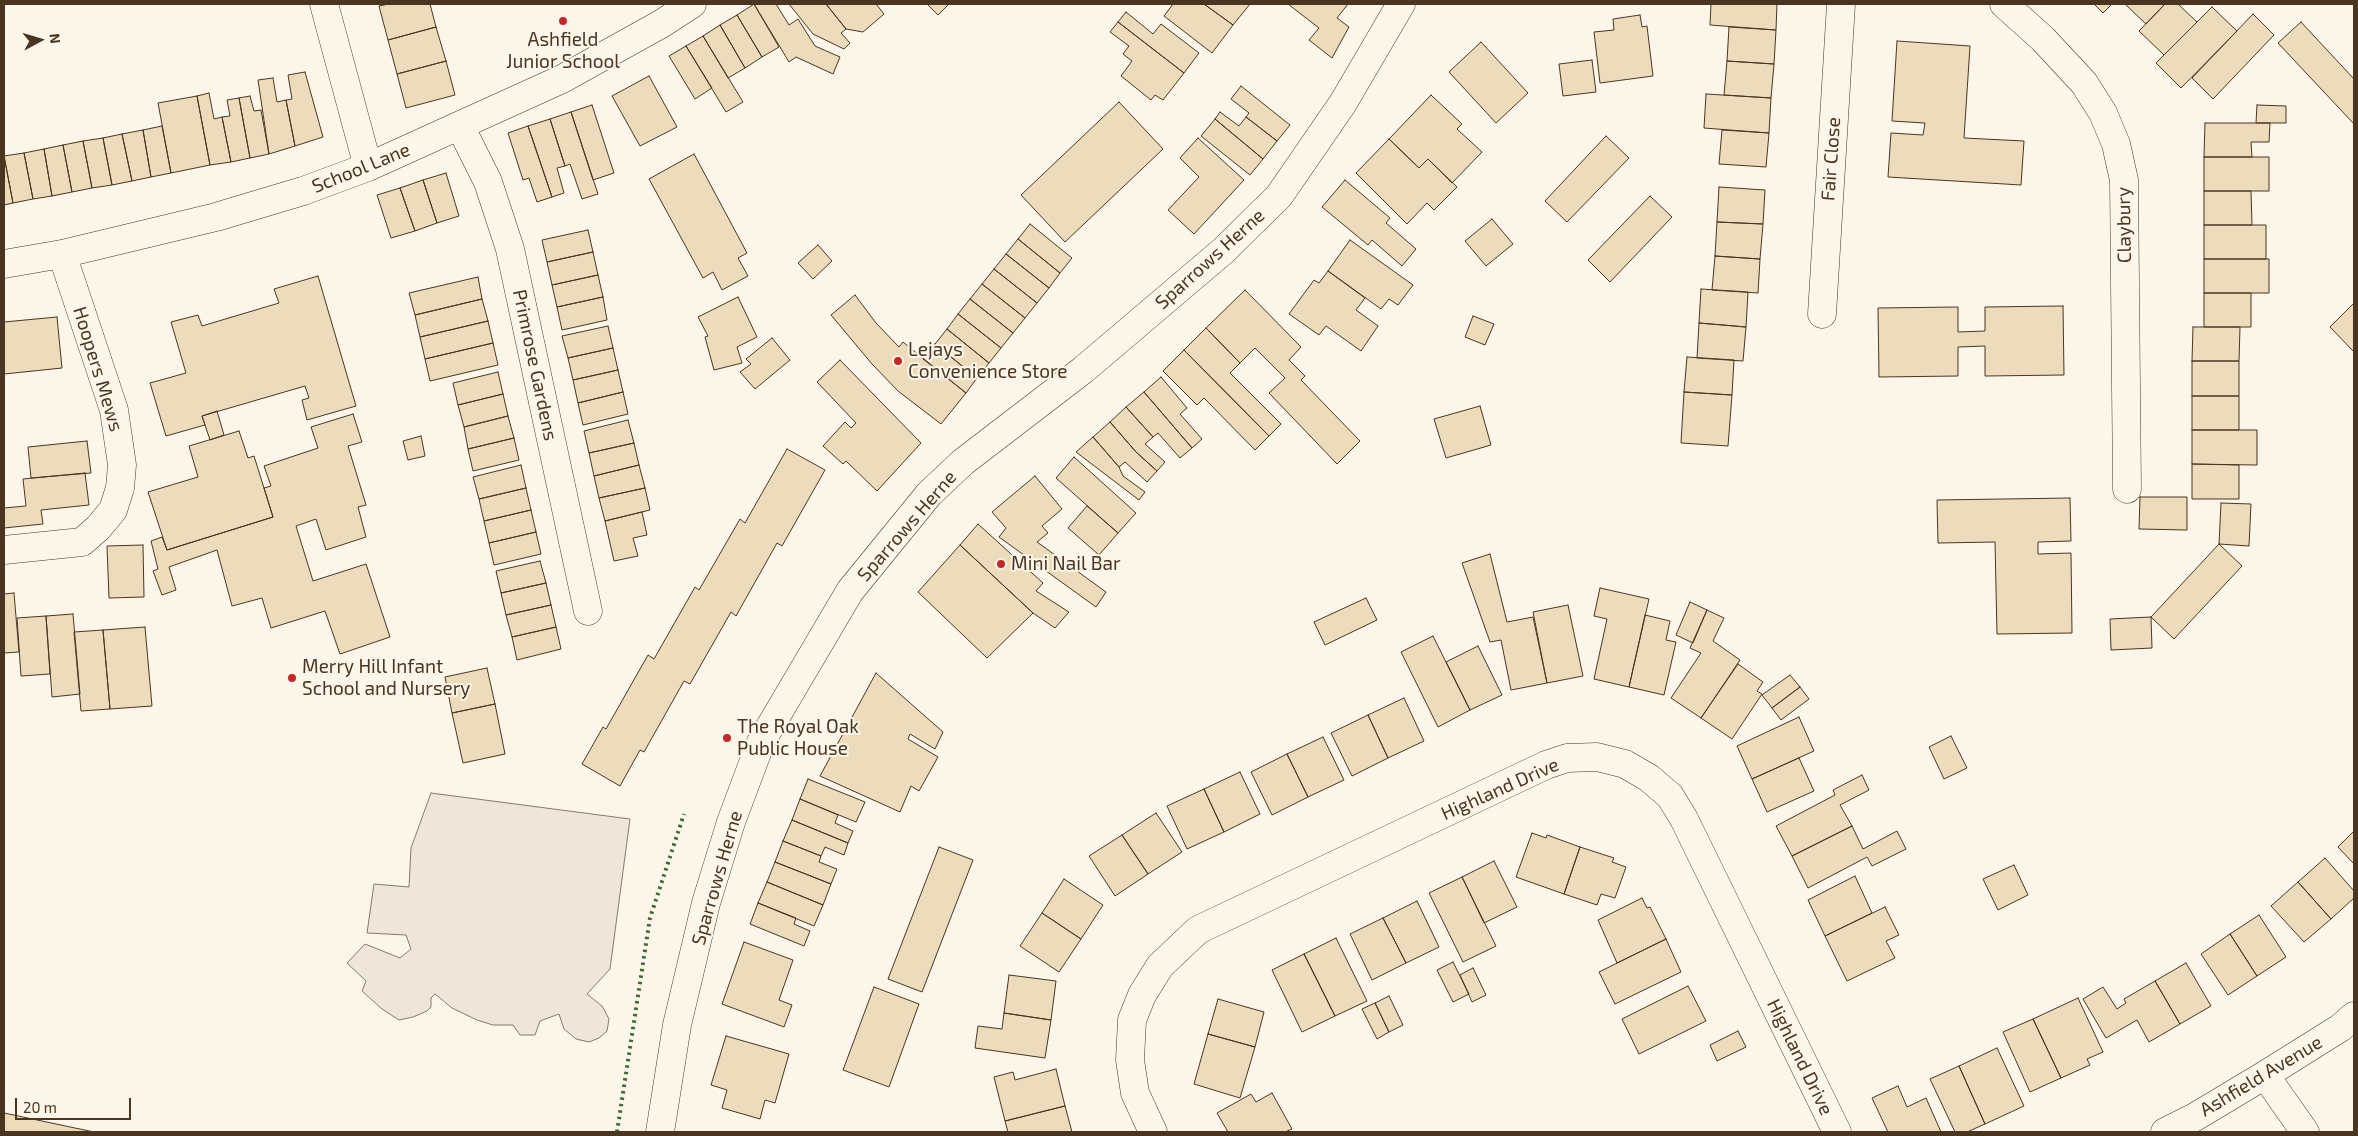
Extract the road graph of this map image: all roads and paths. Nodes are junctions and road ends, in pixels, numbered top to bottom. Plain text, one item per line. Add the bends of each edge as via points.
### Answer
1 (324, 4) edge
2 (692, 4) edge
3 (1401, 4) edge
4 (1841, 4) edge
5 (2004, 4) edge
6 (460, 126) junction
7 (368, 167) junction
8 (62, 254) junction
9 (4, 264) edge
10 (1822, 314) dead end
11 (2127, 489) dead end
12 (4, 550) edge
13 (588, 611) dead end
14 (2354, 1016) edge
15 (2265, 1075) junction
16 (660, 1132) edge
17 (1153, 1132) edge
18 (1837, 1132) edge
19 (2165, 1132) edge
20 (2306, 1132) edge

1 - 7 street
2 - 6 street, School Lane via 562,78
3 - 16 street, Sparrows Herne via 1343,103 1279,196 1223,251 1082,370 963,462 929,494 850,591 761,742 732,822 706,903 677,1025
4 - 10 street, Fair Close
5 - 11 street, Claybury via 2084,83 2103,113 2116,144 2124,180
6 - 7 street, School Lane
6 - 13 street, Primrose Gardens via 488,182 510,249
7 - 8 street, School Lane via 216,217
8 - 9 street, School Lane
8 - 12 street, Hoopers Mews via 114,410 120,450 120,488 113,510 82,542
14 - 15 street, Ashfield Avenue
15 - 19 street, Ashfield Avenue
15 - 20 street
17 - 18 street, Highland Drive via 1135,1093 1130,1060 1132,1020 1142,995 1160,966 1198,930 1546,765 1567,758 1597,757 1625,764 1670,796

